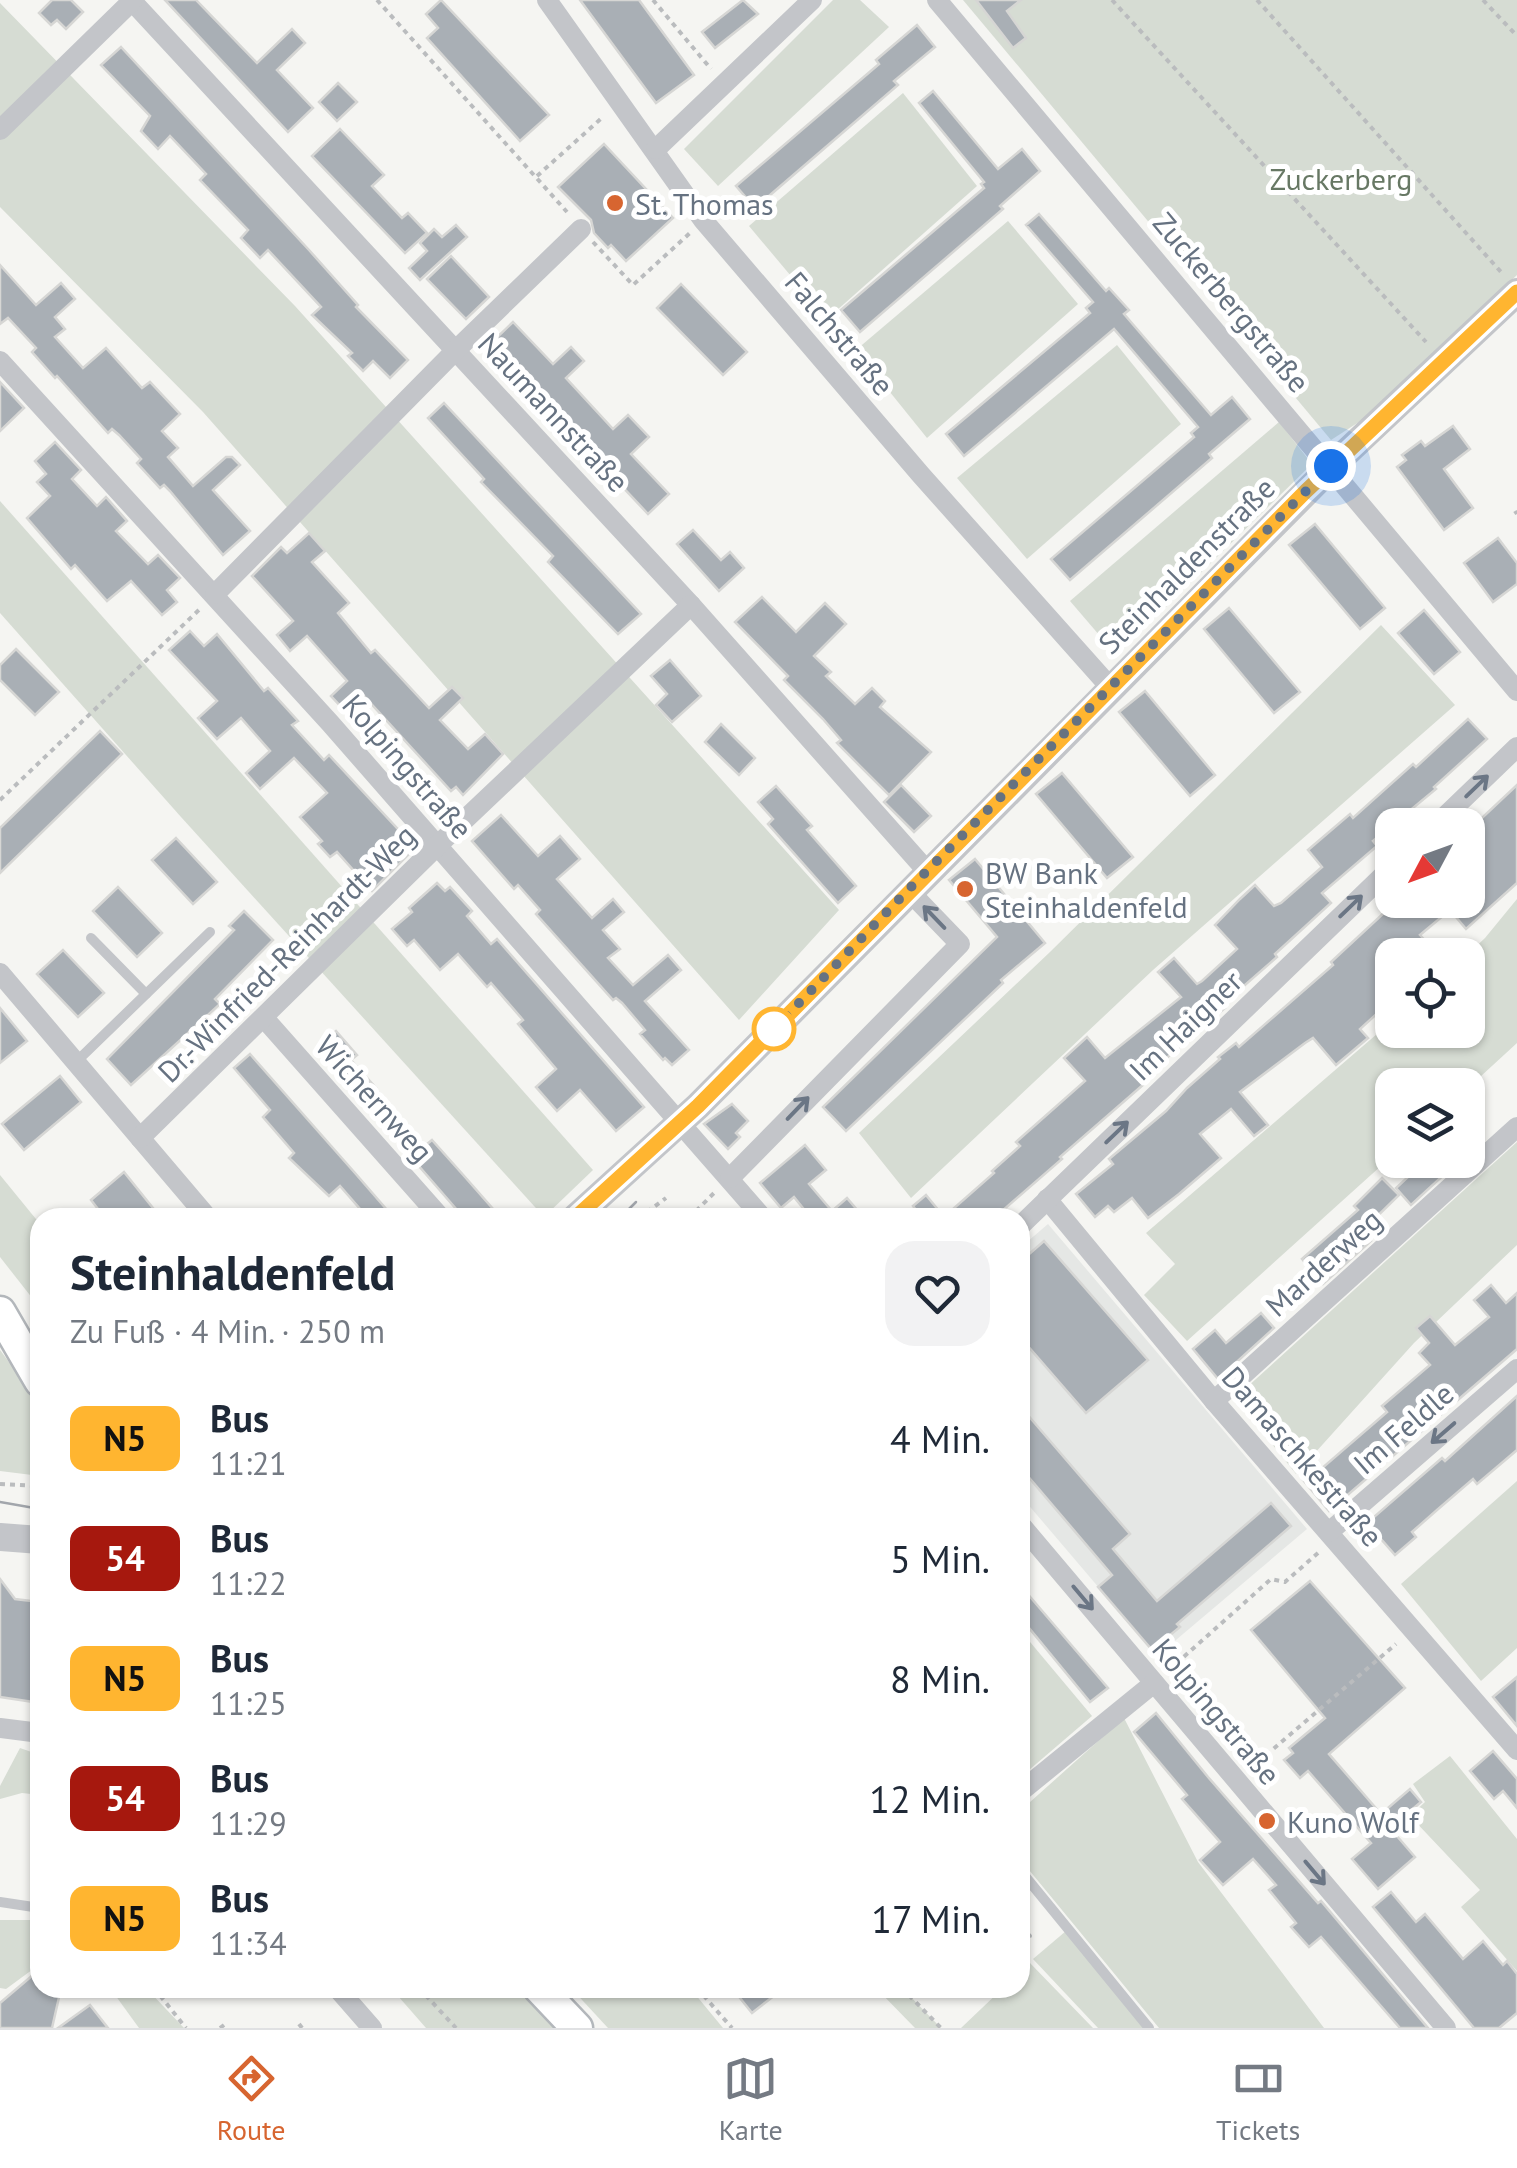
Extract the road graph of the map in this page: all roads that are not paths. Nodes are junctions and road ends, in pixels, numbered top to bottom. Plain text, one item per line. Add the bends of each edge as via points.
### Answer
1 (548, 0) edge
2 (812, 0) edge
3 (937, 0) edge
4 (131, 1) edge
5 (0, 130) edge
6 (656, 149) junction
7 (581, 229) road end
8 (1512, 286) edge
9 (456, 350) junction
10 (0, 362) edge
11 (1331, 466) junction
12 (215, 594) junction
13 (691, 604) junction
14 (1110, 687) junction
15 (1517, 691) edge
16 (1517, 747) edge
17 (1454, 808) edge
18 (438, 845) junction
19 (918, 880) junction
20 (1375, 883) edge
21 (210, 932) dead end
22 (91, 938) dead end
23 (0, 973) edge
24 (146, 994) junction
25 (264, 1018) junction
26 (76, 1062) junction
27 (680, 1122) junction
28 (1517, 1128) edge
29 (140, 1138) junction
30 (730, 1178) junction
31 (1047, 1200) junction
32 (200, 1208) edge
33 (431, 1208) edge
34 (586, 1208) edge
35 (755, 1208) edge
36 (1030, 1216) edge
37 (1, 1313) edge
38 (30, 1343) edge
39 (30, 1364) edge
40 (1517, 1369) edge
41 (1214, 1400) junction
42 (1332, 1535) junction
43 (1030, 1536) edge
44 (0, 1537) edge
45 (30, 1539) edge
46 (1154, 1682) junction
47 (0, 1728) edge
48 (30, 1732) edge
49 (1514, 1741) edge
50 (1030, 1784) edge
51 (1030, 1882) edge
52 (0, 1902) edge
53 (30, 1906) edge
54 (346, 1998) edge
55 (548, 1998) edge
56 (372, 2028) edge
57 (577, 2028) edge
58 (1149, 2028) edge
59 (1446, 2028) edge

1 - 6 street, Falchstraße
2 - 6 street
3 - 11 street, Zuckerbergstraße
4 - 5 street
4 - 9 street, Naumannstraße
6 - 14 street, Falchstraße via 703,220
7 - 9 street
8 - 11 street, Steinhaldenstraße
9 - 12 street
9 - 13 street, Naumannstraße
10 - 12 street, Kolpingstraße
11 - 14 street, Steinhaldenstraße
11 - 15 street, Zuckerbergstraße
12 - 18 street, Kolpingstraße
13 - 18 street, Dr.-Winfried-Reinhardt-Weg
13 - 19 street, Naumannstraße
14 - 19 street, Steinhaldenstraße
17 -> 16 street
18 - 25 street, Dr.-Winfried-Reinhardt-Weg
18 - 27 street, Kolpingstraße
19 - 27 street, Steinhaldenstraße
30 -> 19 street via 960,944
31 -> 20 street, Im Haigner
21 - 24 lane
22 - 24 lane
23 - 26 street
24 - 26 lane
25 - 29 street, Dr.-Winfried-Reinhardt-Weg
25 - 33 street, Wichernweg
26 - 29 street
27 - 30 street, Kolpingstraße
27 - 34 street, Steinhaldenstraße
28 - 41 street, Marderweg
29 - 32 street
30 - 35 street, Kolpingstraße
31 - 36 street, Im Haigner
31 - 41 street, Damaschkestraße
37 - 38 main road
37 - 39 main road
40 -> 42 street, Im Feldle
41 - 42 street, Damaschkestraße
42 - 49 street, Damaschkestraße
43 -> 46 street, Kolpingstraße
44 - 45 street
46 - 50 street
46 -> 59 street, Kolpingstraße
47 - 48 street
51 - 58 lane
52 - 53 lane
54 - 56 street
55 - 57 main road

